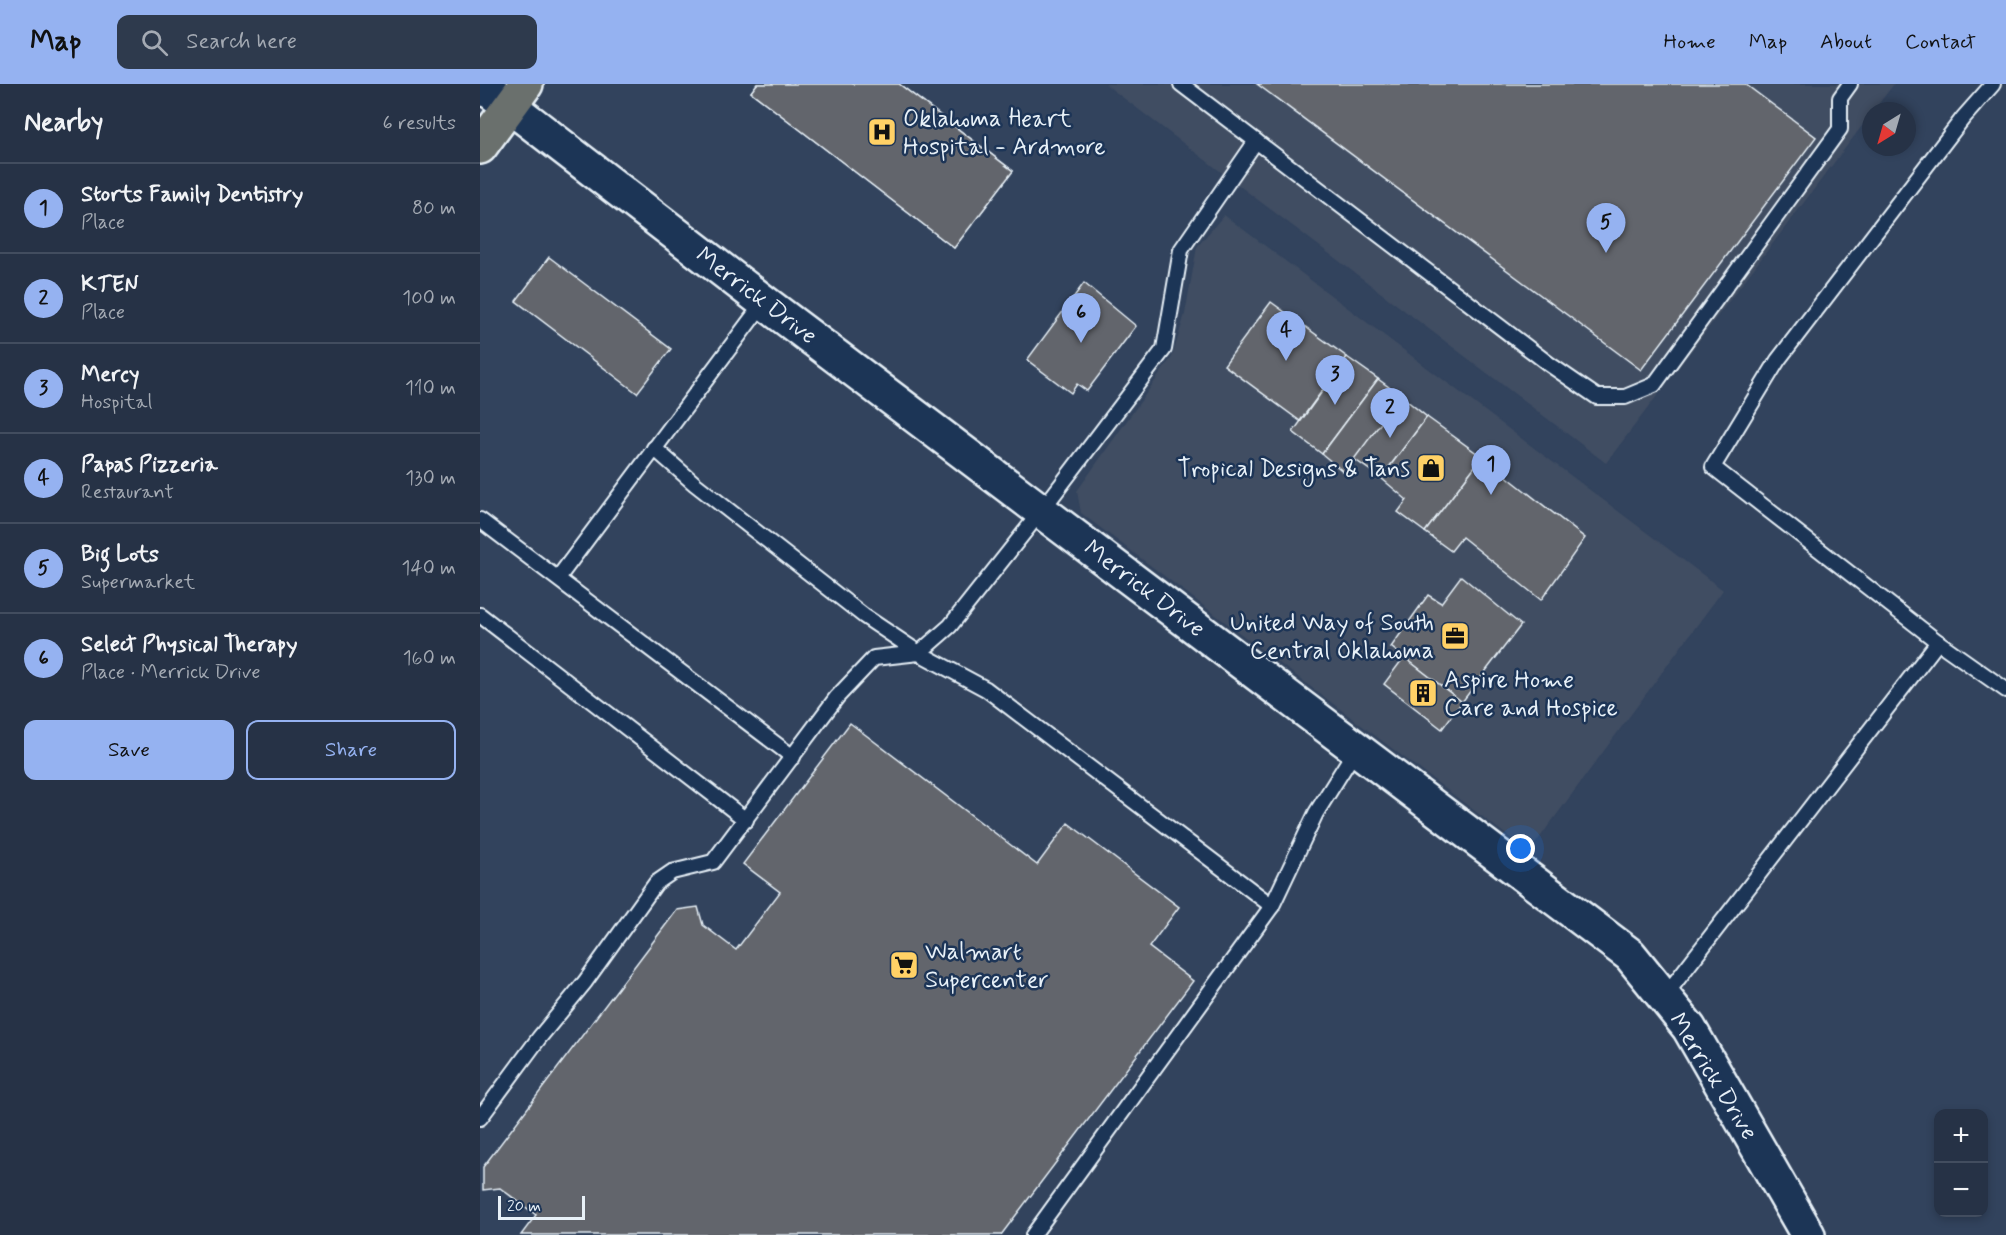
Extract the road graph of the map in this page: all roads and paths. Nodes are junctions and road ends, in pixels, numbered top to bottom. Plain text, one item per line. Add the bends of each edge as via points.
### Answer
1 (481, 84) edge
2 (1181, 84) edge
3 (1850, 84) edge
4 (1993, 84) edge
5 (518, 96) edge
6 (1256, 141) junction
7 (480, 147) edge
8 (764, 302) junction
9 (654, 448) junction
10 (1042, 510) junction
11 (480, 520) edge
12 (558, 579) junction
13 (480, 615) edge
14 (1938, 642) junction
15 (919, 653) junction
16 (2006, 690) edge
17 (1356, 749) junction
18 (793, 757) junction
19 (746, 820) junction
20 (1272, 906) junction
21 (1664, 997) junction
22 (480, 1118) edge
23 (1033, 1235) edge
24 (1808, 1235) edge

1 - 5 street, Merrick Drive
2 - 6 lane
3 - 6 lane via 1840,98 1840,129 1654,385 1626,397 1597,397
4 - 14 lane via 1778,360 1713,467
5 - 7 main road
5 - 8 street, Merrick Drive
6 - 10 lane via 1181,249 1164,349
8 - 9 lane
8 - 10 street, Merrick Drive
9 - 12 lane
9 - 15 lane via 864,616
10 - 15 lane via 950,626
10 - 17 street, Merrick Drive
11 - 12 lane
12 - 18 lane
13 - 19 lane
14 - 16 lane
14 - 21 lane
15 - 18 lane via 874,658 837,697
15 - 20 lane via 986,688
17 - 20 lane via 1316,813
17 - 21 street, Merrick Drive via 1630,955
18 - 19 lane
19 - 22 lane via 713,862 672,872 656,883
20 - 23 lane
21 - 24 street, Merrick Drive via 1689,1028

